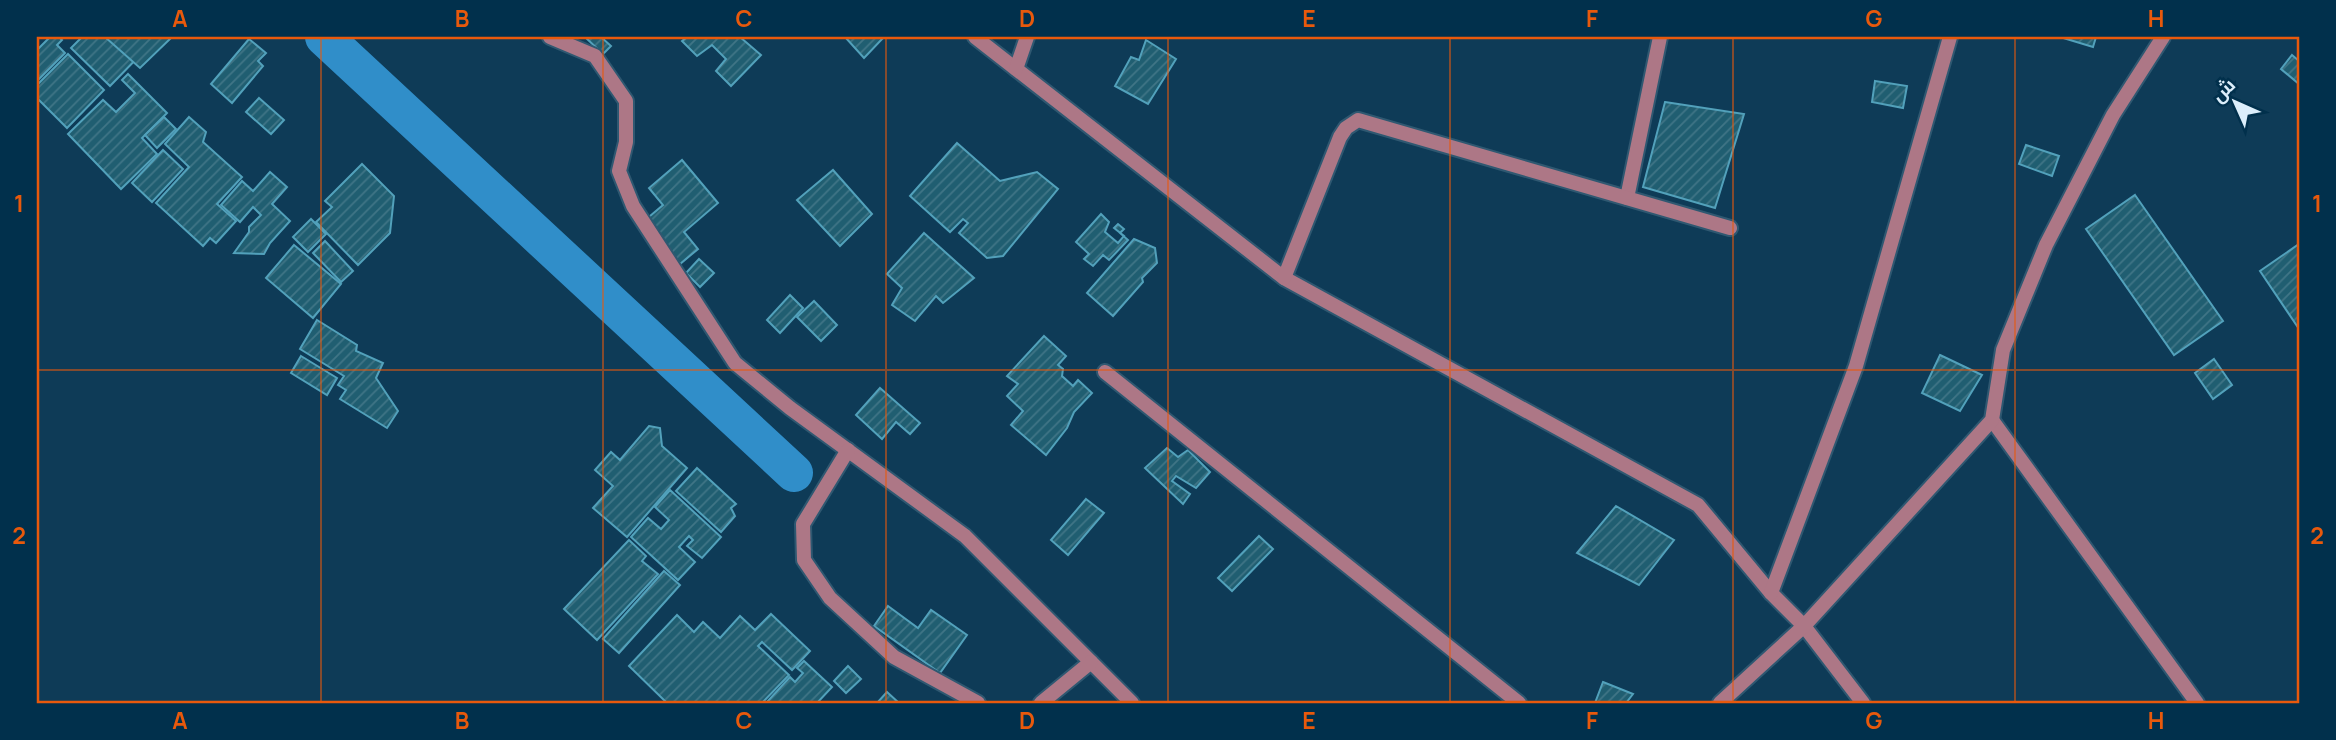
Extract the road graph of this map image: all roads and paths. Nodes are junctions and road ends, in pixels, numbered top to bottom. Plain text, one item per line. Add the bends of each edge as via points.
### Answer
1 (550, 37) edge
2 (975, 37) edge
3 (1027, 37) edge
4 (1660, 37) edge
5 (1950, 37) edge
6 (2164, 37) edge
7 (1016, 69) junction
8 (1627, 198) junction
9 (1730, 228) dead end
10 (1284, 278) junction
11 (1105, 372) dead end
12 (1992, 420) junction
13 (848, 450) junction
14 (1771, 593) junction
15 (1804, 626) junction
16 (1091, 662) junction
17 (978, 703) edge
18 (1041, 703) edge
19 (1132, 703) edge
20 (1519, 703) edge
21 (1720, 703) edge
22 (1863, 703) edge
23 (2197, 703) edge

1 - 13 street via 595,56 626,101 626,142 619,170 633,206 735,363
2 - 7 street
3 - 7 street
4 - 8 street
5 - 14 street via 1856,366
6 - 12 street via 2113,115 2046,245 2003,350
7 - 10 street
8 - 9 street
8 - 10 street via 1358,120 1340,138
10 - 14 street via 1698,505
11 - 20 street
12 - 15 street
12 - 23 street
13 - 16 street via 965,536
13 - 17 street via 803,524 804,560 830,598 894,657
14 - 15 street
15 - 21 street
15 - 22 street
16 - 18 street
16 - 19 street

